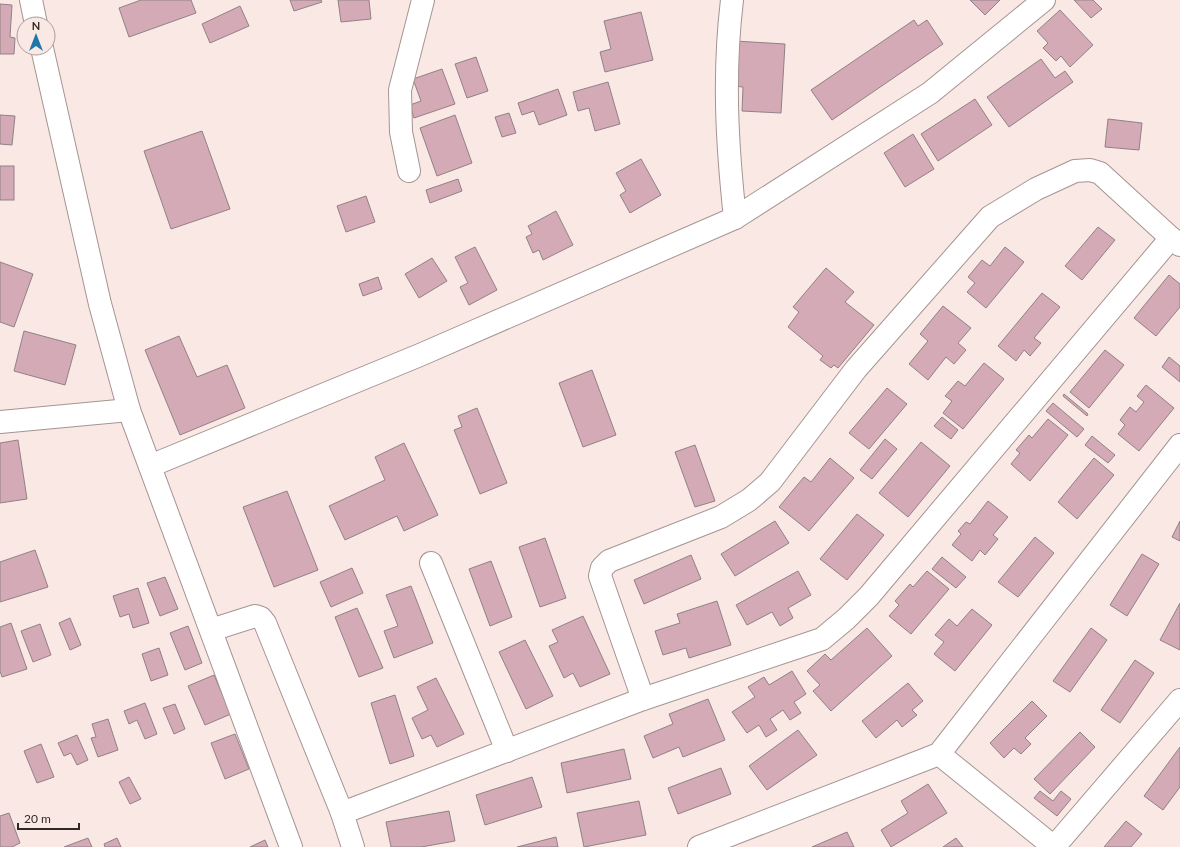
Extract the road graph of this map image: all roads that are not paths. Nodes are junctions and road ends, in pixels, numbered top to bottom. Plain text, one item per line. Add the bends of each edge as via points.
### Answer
1 (31, 0) edge
2 (423, 0) edge
3 (732, 0) edge
4 (1044, 0) edge
5 (34, 16) edge
6 (44, 56) edge
7 (409, 171) dead end
8 (735, 218) junction
9 (1175, 242) edge
10 (129, 410) junction
11 (0, 422) edge
12 (1180, 445) edge
13 (150, 466) junction
14 (432, 563) dead end
15 (211, 630) junction
16 (643, 700) junction
17 (1180, 700) edge
18 (507, 751) junction
19 (939, 754) junction
20 (342, 813) junction
21 (292, 847) edge
22 (353, 847) edge
23 (698, 847) edge
24 (1054, 847) edge

1 - 5 street
2 - 7 street via 400,90 401,132
3 - 8 street via 726,118
4 - 8 street via 930,93
6 - 10 street via 100,304
8 - 13 street via 420,355
9 - 16 street via 869,596 846,619 822,639
9 - 16 street via 1100,173 1090,170 1075,171 1036,189 990,217 856,369 770,482 749,500 721,517 609,561 602,568 600,576
10 - 11 street
10 - 13 street
12 - 19 street
13 - 15 street
14 - 18 street
15 - 20 street via 255,616 265,623
15 - 21 street
16 - 18 street
17 - 24 street
18 - 20 street
19 - 23 street
19 - 24 street
20 - 22 street

